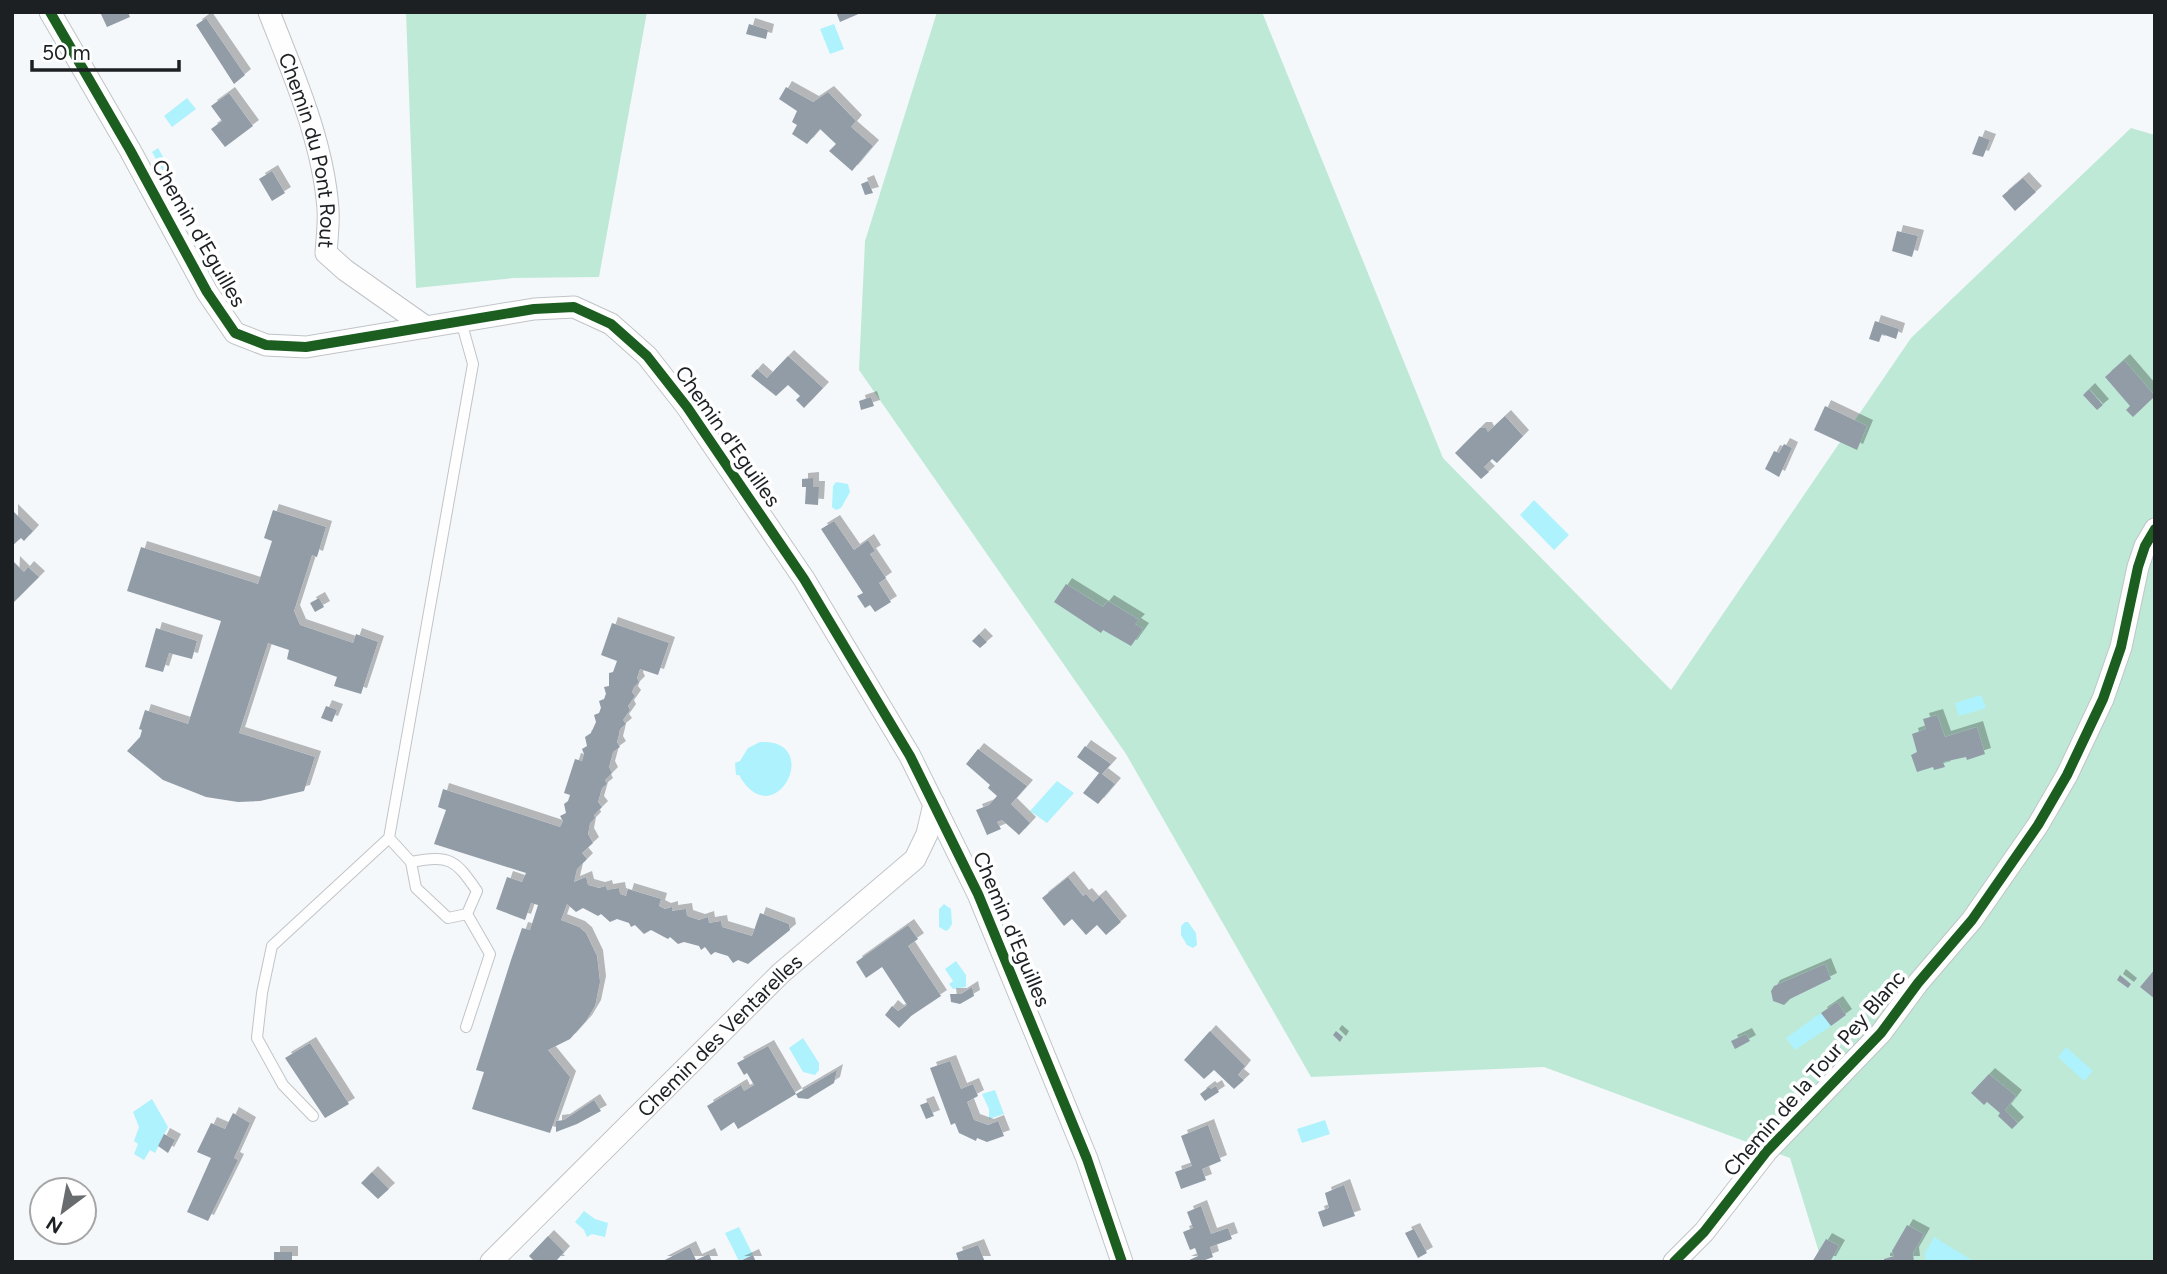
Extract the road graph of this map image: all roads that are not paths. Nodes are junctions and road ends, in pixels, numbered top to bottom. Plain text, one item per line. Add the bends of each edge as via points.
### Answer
1 (50, 12) edge
2 (269, 12) edge
3 (461, 321) junction
4 (426, 327) junction
5 (2155, 529) edge
6 (934, 804) junction
7 (389, 838) junction
8 (411, 862) junction
9 (467, 914) junction
10 (466, 1027) dead end
11 (313, 1116) dead end
12 (491, 1262) edge
13 (1122, 1262) edge
14 (1674, 1262) edge

1 - 4 street, Chemin d'Eguilles via 207,292 235,333 266,345 306,346
2 - 4 street, Chemin du Pont Rout via 319,153 328,211 326,253
3 - 4 street, Chemin d'Eguilles
3 - 6 street, Chemin d'Eguilles via 574,307 611,324 647,356 804,579
3 - 7 lane via 473,364
5 - 14 street, Chemin de la Tour Pey Blanc via 2138,566 2103,699 2038,825 1972,920 1881,1033 1767,1151 1704,1232
6 - 12 street, Chemin des Ventarelles via 915,859 780,973
6 - 13 street, Chemin d'Eguilles via 978,894 1082,1146
7 - 8 lane
7 - 11 lane via 272,946 257,1038 283,1086
8 - 9 lane via 416,888 448,918
8 - 9 lane via 439,857 462,868 477,891
9 - 10 lane via 491,954

